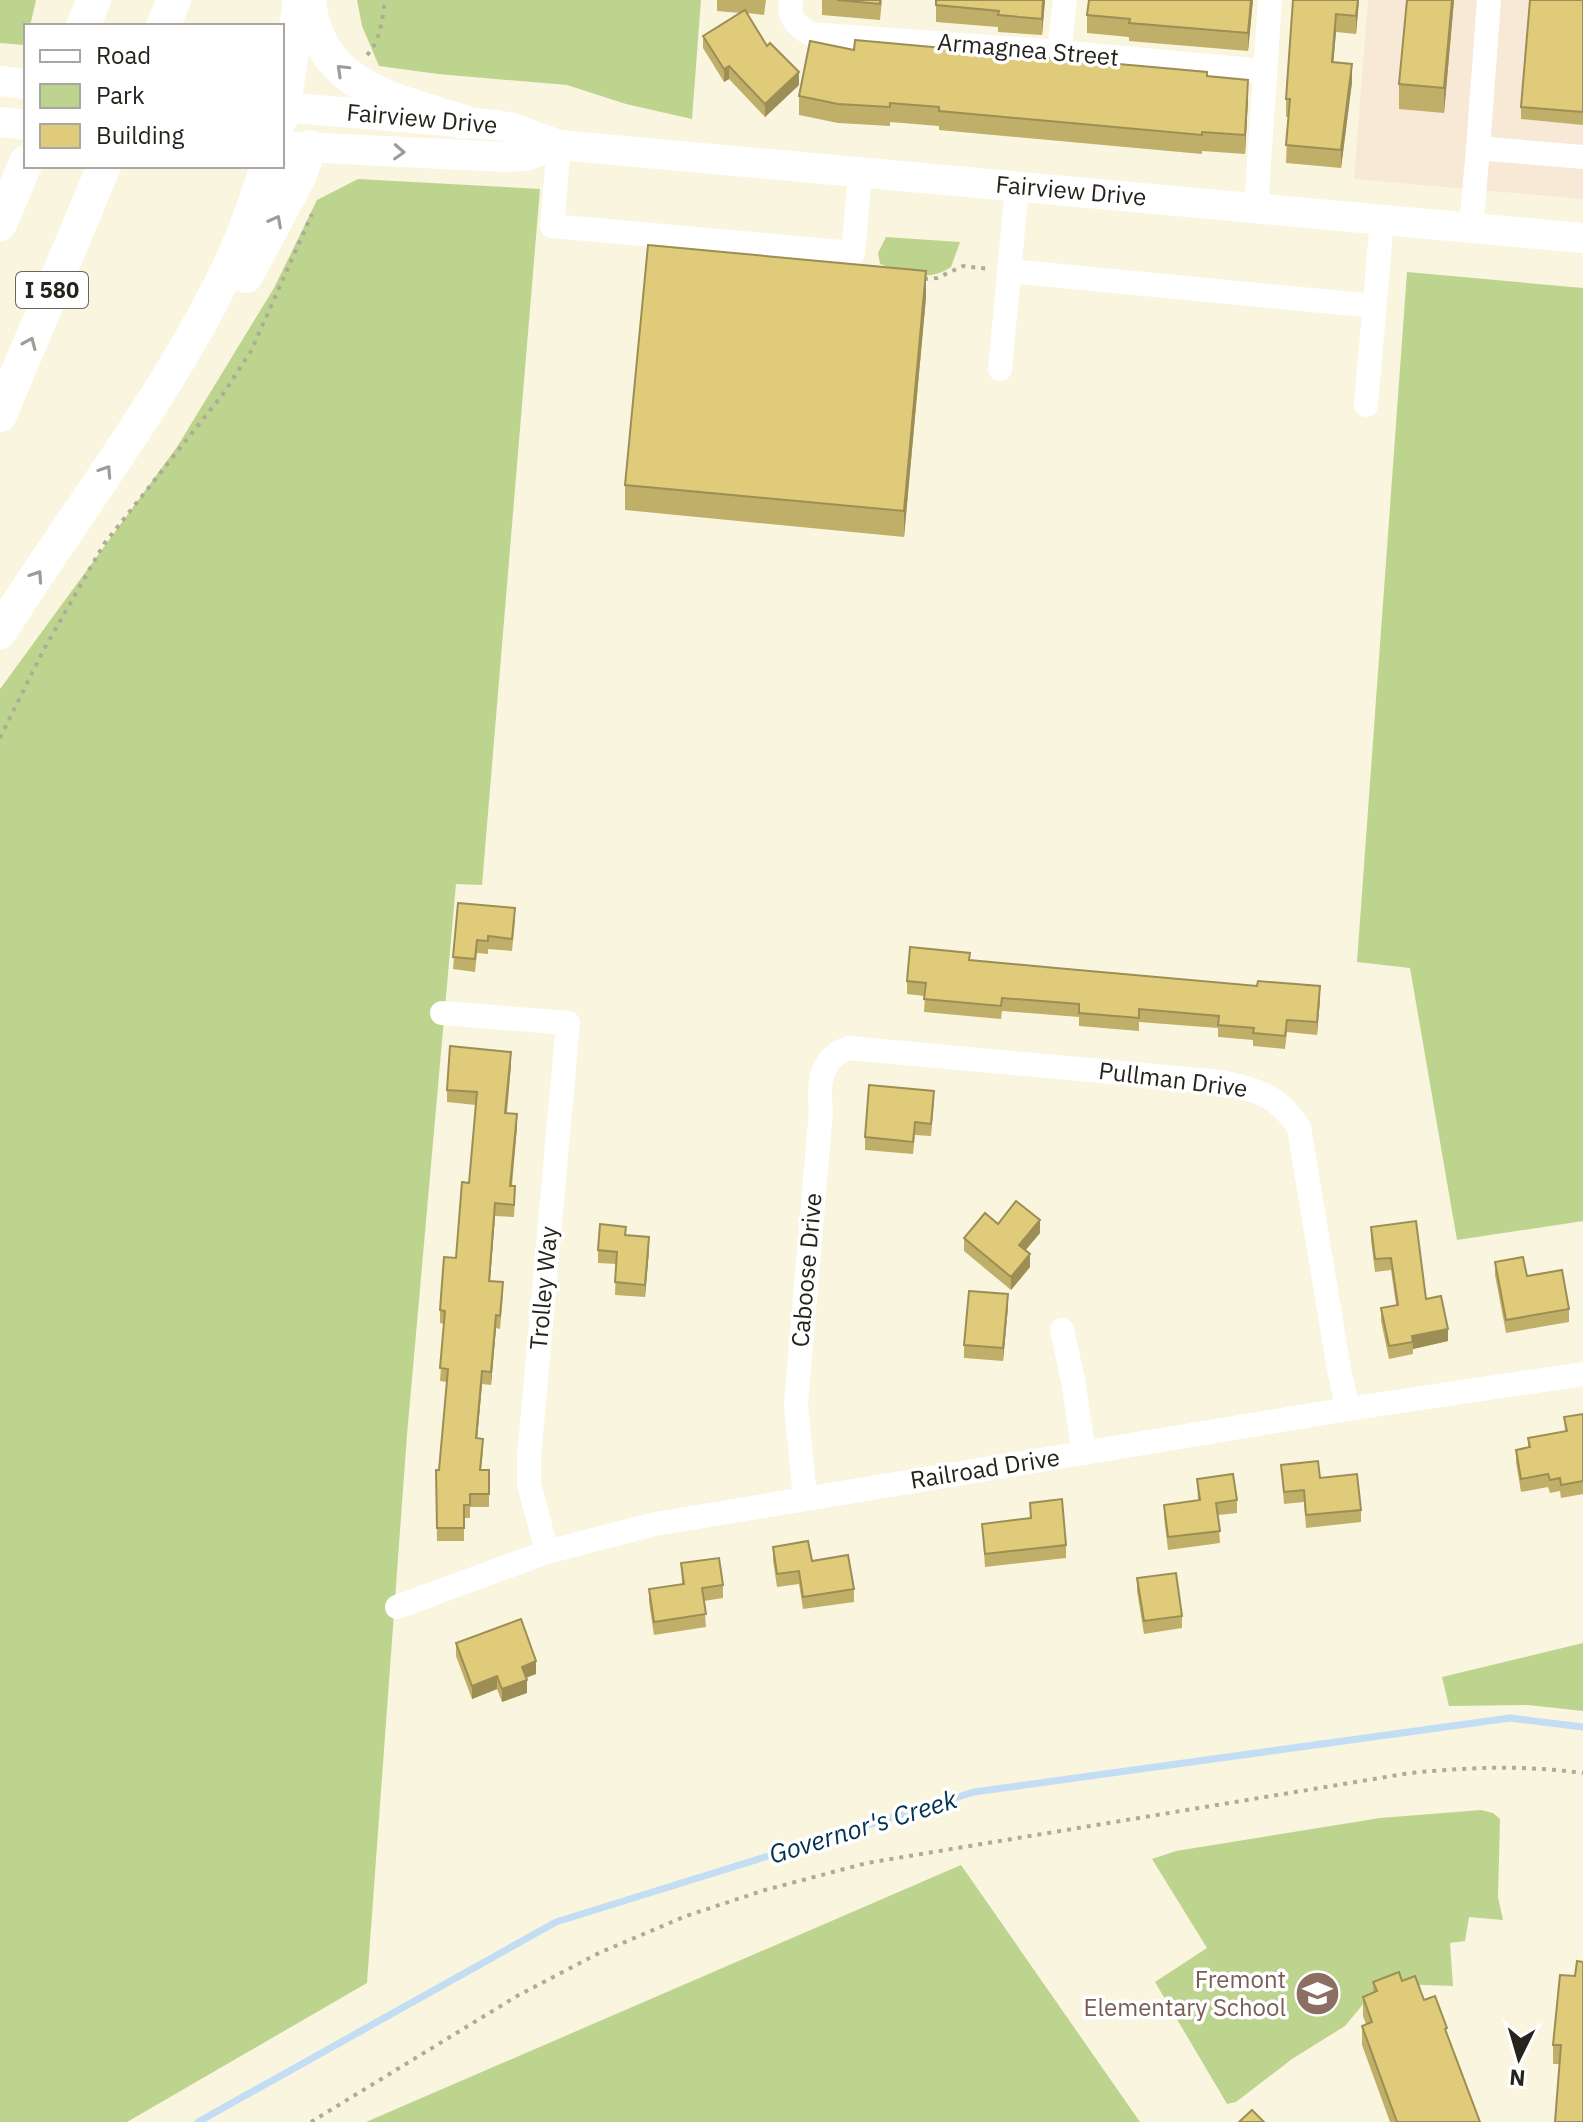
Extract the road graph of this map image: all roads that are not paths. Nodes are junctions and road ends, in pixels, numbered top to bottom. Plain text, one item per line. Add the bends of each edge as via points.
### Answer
1 (81, 0) edge
2 (94, 0) edge
3 (174, 0) edge
4 (300, 0) edge
5 (309, 0) edge
6 (791, 0) edge
7 (1065, 0) edge
8 (1270, 0) edge
9 (1489, 0) edge
10 (73, 24) edge
11 (84, 24) edge
12 (164, 24) edge
13 (1059, 52) junction
14 (1263, 71) junction
15 (0, 81) edge
16 (24, 84) edge
17 (284, 104) edge
18 (284, 110) edge
19 (0, 122) edge
20 (464, 122) junction
21 (24, 125) edge
22 (559, 145) junction
23 (296, 147) edge
24 (1478, 148) junction
25 (1583, 157) edge
26 (24, 168) edge
27 (103, 168) edge
28 (266, 168) edge
29 (860, 173) junction
30 (1017, 187) junction
31 (1256, 207) junction
32 (1382, 219) junction
33 (0, 224) edge
34 (1471, 227) junction
35 (1583, 238) edge
36 (1002, 271) junction
37 (1374, 306) junction
38 (1000, 369) dead end
39 (1366, 405) dead end
40 (0, 415) edge
41 (138, 424) junction
42 (0, 632) edge
43 (442, 1013) dead end
44 (842, 1050) joint
45 (1062, 1330) dead end
46 (1583, 1374) edge
47 (1348, 1409) junction
48 (1084, 1453) junction
49 (805, 1498) junction
50 (547, 1552) junction
51 (397, 1607) dead end

1 - 10 highway
2 - 11 highway
3 - 12 highway
4 - 17 highway
20 -> 5 highway via 380,95 342,72 321,44
6 - 13 street, Armagnea Street via 796,25 810,34
7 - 13 street
8 - 14 street
9 - 24 street
13 - 14 street, Armagnea Street
14 - 31 street
15 - 16 main road
18 - 20 main road, Fairview Drive
19 - 21 main road
20 - 22 main road, Fairview Drive via 513,128
23 -> 22 main road, Fairview Drive via 505,157
22 - 29 main road, Fairview Drive
22 - 29 street via 552,226 853,253
41 -> 23 highway via 176,384 224,315 299,177
24 - 25 street
24 - 34 street
26 - 33 highway
40 -> 27 highway, I 580
28 - 41 highway via 227,271
29 - 30 main road, Fairview Drive
30 - 31 main road, Fairview Drive
30 - 36 street
31 - 32 main road, Fairview Drive
32 - 34 main road, Fairview Drive
32 - 37 street
34 - 35 main road, Fairview Drive
36 - 37 street
36 - 38 street
37 - 39 street
42 -> 41 highway
43 - 50 street, Trolley Way via 568,1023 529,1457 529,1484
44 - 47 street, Pullman Drive via 1221,1082 1257,1090 1286,1107 1299,1128
44 - 49 street, Caboose Drive via 820,1077 796,1404
45 - 48 street
46 - 47 street, Railroad Drive
47 - 48 street, Railroad Drive
48 - 49 street, Railroad Drive
49 - 50 street, Railroad Drive via 655,1524
50 - 51 street, Railroad Drive

